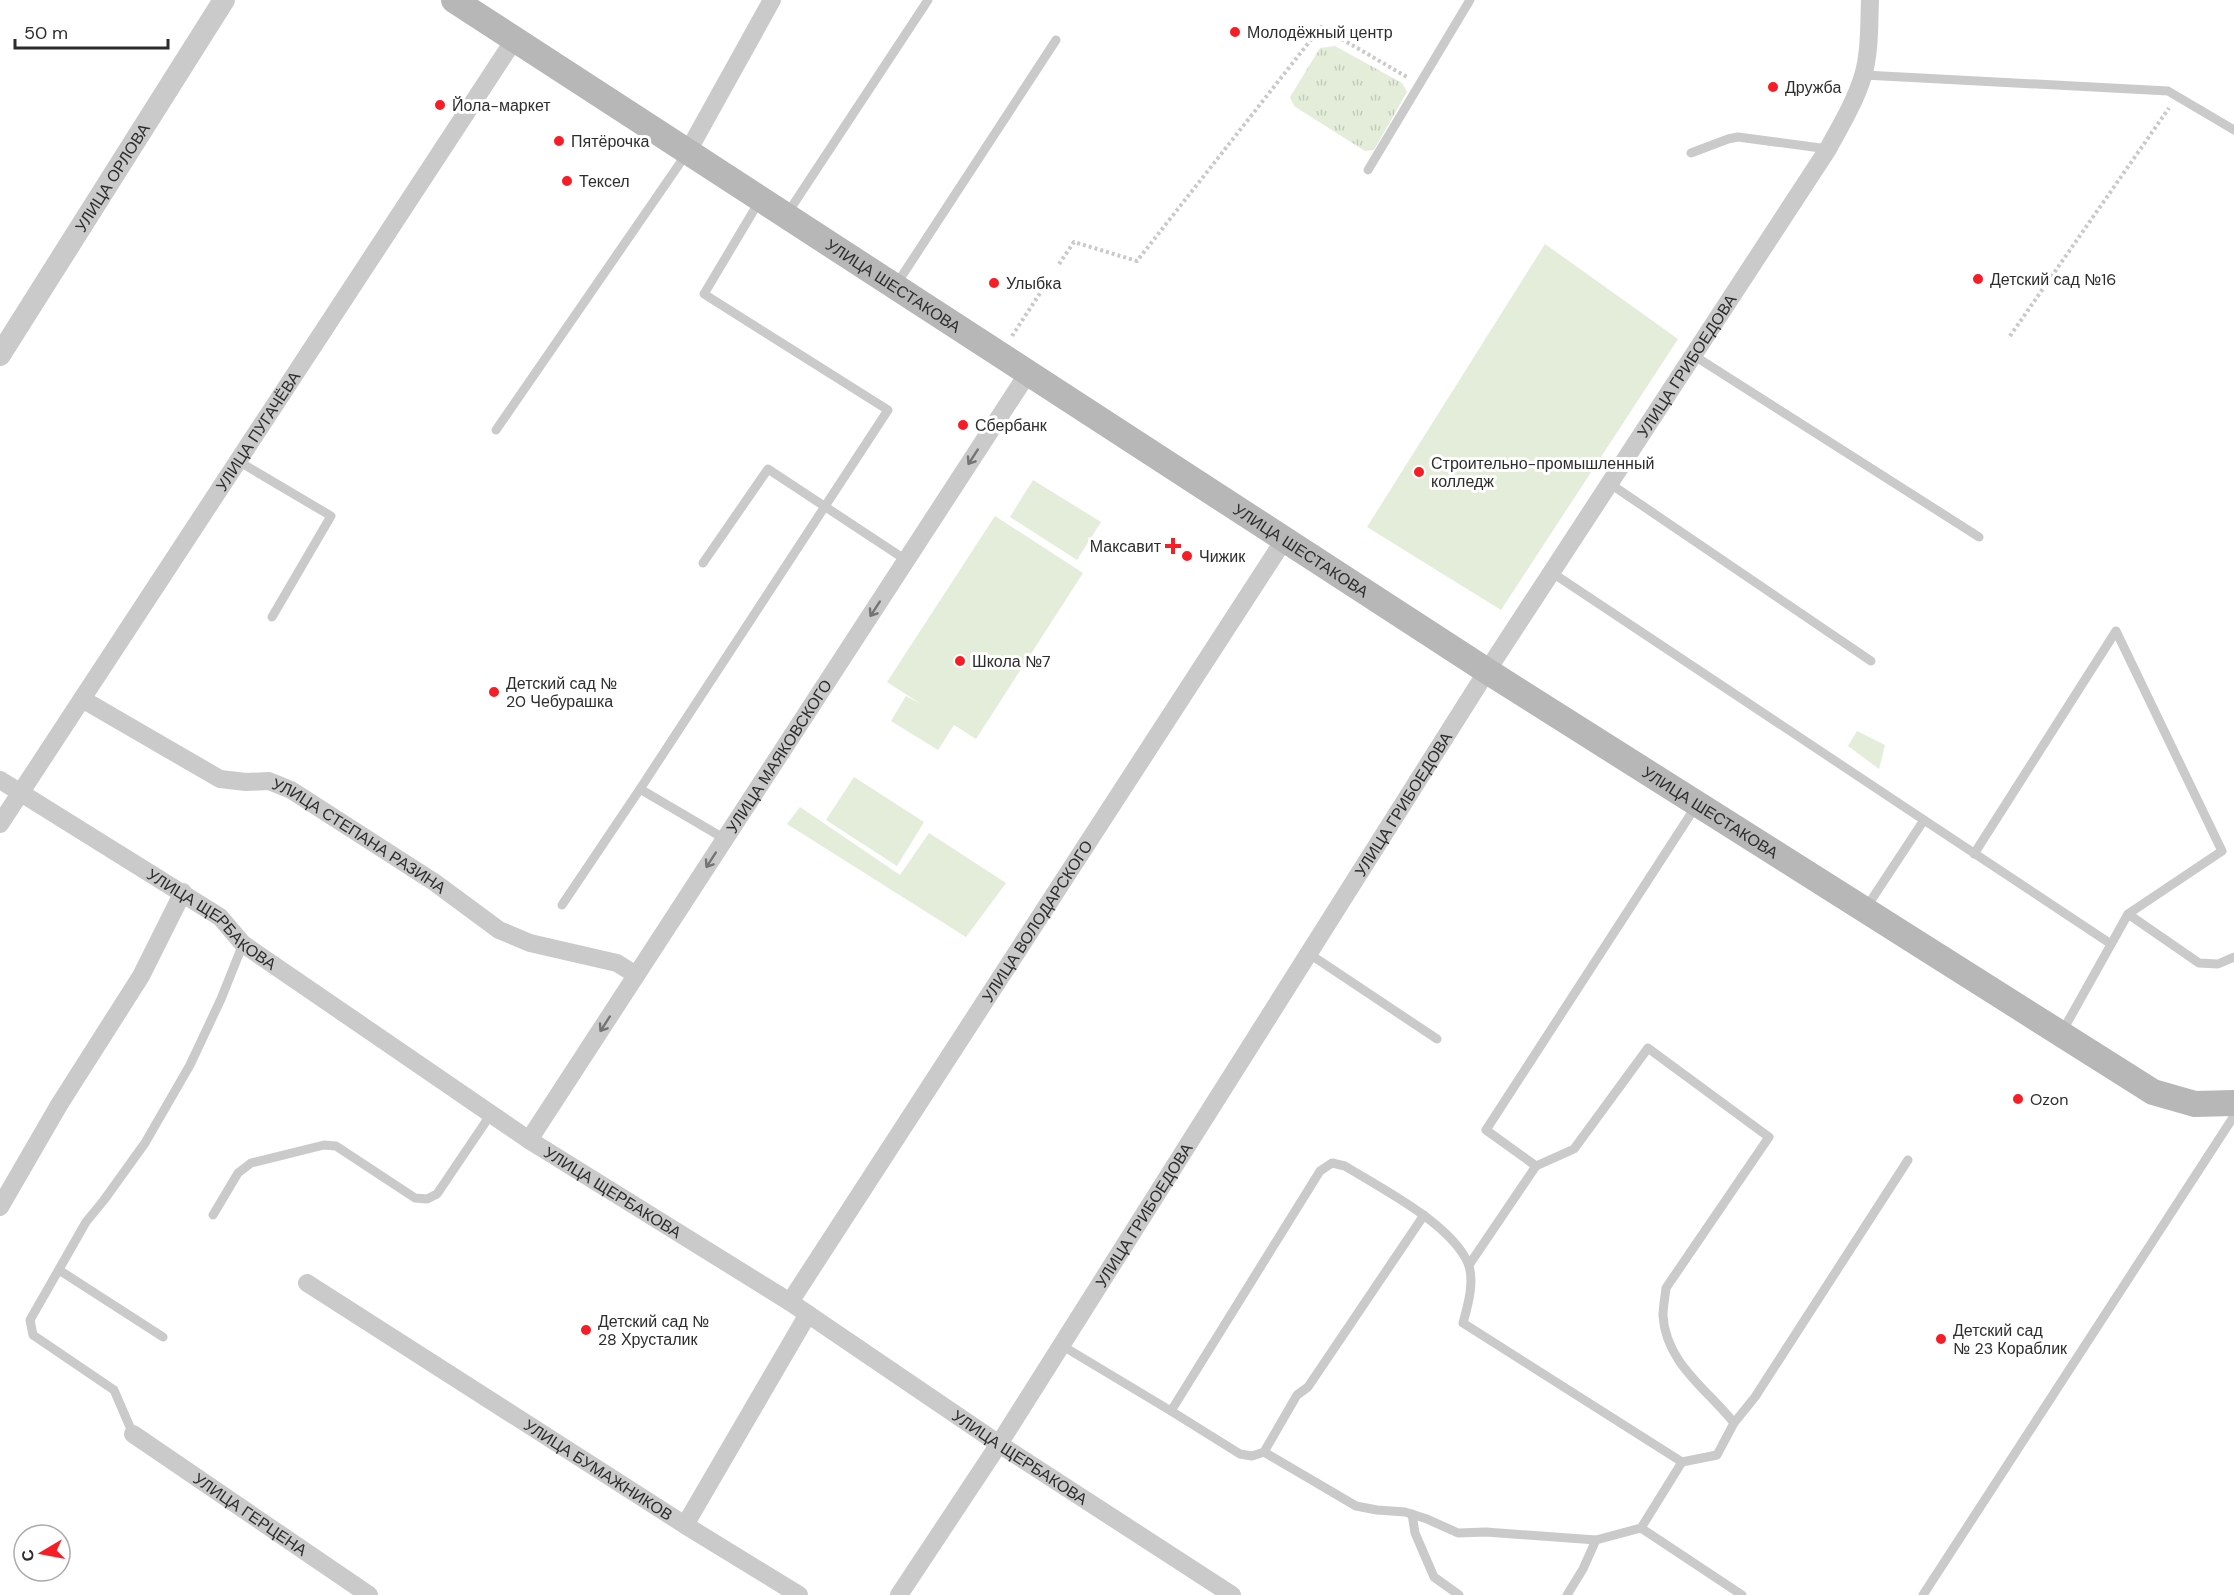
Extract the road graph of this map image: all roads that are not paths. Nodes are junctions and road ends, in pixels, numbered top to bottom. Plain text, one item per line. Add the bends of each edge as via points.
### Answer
1 (224, 0) edge
2 (772, 0) edge
3 (928, 0) edge
4 (1470, 0) edge
5 (1870, 0) edge
6 (468, 6) edge
7 (514, 40) junction
8 (1056, 40) dead end
9 (1863, 75) junction
10 (2234, 130) edge
11 (1827, 148) junction
12 (687, 153) junction
13 (1691, 153) dead end
14 (1368, 170) dead end
15 (760, 200) junction
16 (786, 216) junction
17 (895, 287) junction
18 (0, 355) edge
19 (1693, 355) junction
20 (1028, 373) junction
21 (496, 430) dead end
22 (238, 461) junction
23 (1609, 483) junction
24 (825, 507) junction
25 (1979, 537) dead end
26 (1284, 540) junction
27 (906, 560) junction
28 (704, 563) dead end
29 (1551, 572) junction
30 (272, 617) dead end
31 (1871, 662) dead end
32 (1487, 671) junction
33 (82, 699) junction
34 (0, 780) edge
35 (640, 789) junction
36 (21, 792) junction
37 (1698, 804) junction
38 (1924, 820) junction
39 (0, 824) edge
40 (725, 839) junction
41 (1974, 854) junction
42 (183, 892) junction
43 (562, 905) dead end
44 (1864, 909) junction
45 (2128, 914) junction
46 (243, 944) junction
47 (2111, 944) junction
48 (1308, 953) junction
49 (2234, 957) edge
50 (636, 975) junction
51 (2061, 1034) junction
52 (1437, 1039) dead end
53 (2234, 1103) edge
54 (491, 1114) junction
55 (2234, 1116) edge
56 (529, 1140) junction
57 (1908, 1160) dead end
58 (1536, 1166) junction
59 (0, 1207) edge
60 (213, 1215) dead end
61 (1424, 1215) junction
62 (1469, 1265) junction
63 (59, 1270) junction
64 (307, 1283) dead end
65 (790, 1302) junction
66 (808, 1314) junction
67 (163, 1337) dead end
68 (1061, 1345) junction
69 (1171, 1411) junction
70 (1734, 1423) junction
71 (134, 1434) joint
72 (999, 1444) junction
73 (1264, 1452) junction
74 (1682, 1462) junction
75 (1412, 1514) junction
76 (685, 1525) junction
77 (1641, 1528) junction
78 (1596, 1540) junction
79 (369, 1595) edge
80 (799, 1595) edge
81 (898, 1595) edge
82 (1232, 1595) edge
83 (1459, 1595) edge
84 (1567, 1595) edge
85 (1742, 1595) edge
86 (1923, 1595) edge

1 - 18 street, УЛИЦА ОРЛОВА
2 - 12 street
3 - 16 lane
4 - 14 lane
5 - 9 street, УЛИЦА ГРИБОЕДОВА
6 - 7 main road, УЛИЦА ШЕСТАКОВА
7 - 12 main road, УЛИЦА ШЕСТАКОВА
7 - 22 street, УЛИЦА ПУГАЧЁВА
8 - 17 lane
9 - 10 lane via 2169,91
9 - 11 street, УЛИЦА ГРИБОЕДОВА
11 - 13 lane via 1738,137
11 - 19 street, УЛИЦА ГРИБОЕДОВА
12 - 15 main road, УЛИЦА ШЕСТАКОВА
12 - 21 lane
15 - 16 main road, УЛИЦА ШЕСТАКОВА
15 - 24 lane via 704,294 888,410
16 - 17 main road, УЛИЦА ШЕСТАКОВА
17 - 20 main road, УЛИЦА ШЕСТАКОВА
19 - 23 street, УЛИЦА ГРИБОЕДОВА
19 - 25 lane
20 - 26 main road, УЛИЦА ШЕСТАКОВА
20 -> 27 street, УЛИЦА МАЯКОВСКОГО
22 - 30 lane via 331,516
22 - 33 street, УЛИЦА ПУГАЧЁВА
23 - 29 street, УЛИЦА ГРИБОЕДОВА
23 - 31 lane
24 - 27 lane
24 - 28 lane via 768,469
24 - 35 lane
26 - 32 main road, УЛИЦА ШЕСТАКОВА
26 - 65 street, УЛИЦА ВОЛОДАРСКОГО
27 -> 40 street, УЛИЦА МАЯКОВСКОГО
29 - 32 street, УЛИЦА ГРИБОЕДОВА
29 - 38 lane
32 - 37 main road, УЛИЦА ШЕСТАКОВА
32 - 48 street, УЛИЦА ГРИБОЕДОВА
33 - 36 street, УЛИЦА ПУГАЧЁВА
33 - 50 street, УЛИЦА СТЕПАНА РАЗИНА via 220,779 269,781 291,790 434,882 499,930 530,943 617,963
34 - 36 street, УЛИЦА ЩЕРБАКОВА
35 - 40 lane
35 - 43 lane
36 - 39 street, УЛИЦА ПУГАЧЁВА
36 - 42 street, УЛИЦА ЩЕРБАКОВА
37 - 44 main road, УЛИЦА ШЕСТАКОВА
37 - 58 lane via 1486,1130
38 - 41 lane
38 - 44 lane
40 -> 50 street, УЛИЦА МАЯКОВСКОГО
41 - 45 lane via 2116,631 2222,851
41 - 47 lane
42 - 46 street, УЛИЦА ЩЕРБАКОВА via 220,917
42 - 59 street via 141,976
44 - 51 main road, УЛИЦА ШЕСТАКОВА
45 - 47 lane
45 - 49 lane via 2199,963 2218,964
46 - 54 street, УЛИЦА ЩЕРБАКОВА
46 - 63 lane via 190,1065 145,1143 86,1222
47 - 51 lane
48 - 52 lane
48 - 68 street, УЛИЦА ГРИБОЕДОВА
50 -> 56 street, УЛИЦА МАЯКОВСКОГО
51 - 53 main road, УЛИЦА ШЕСТАКОВА via 2153,1092 2195,1104
54 - 56 street, УЛИЦА ЩЕРБАКОВА
54 - 60 lane via 437,1194 427,1199 415,1198 336,1146 324,1145 251,1163 238,1173
55 - 86 lane
56 - 65 street, УЛИЦА ЩЕРБАКОВА
57 - 70 lane via 1755,1397
58 - 62 lane
58 - 70 lane via 1574,1149 1648,1048 1769,1137 1666,1288 1663,1316 1668,1342 1696,1383
61 - 62 lane via 1456,1244
61 - 69 lane via 1345,1166 1332,1163 1320,1171
61 - 73 lane via 1308,1387 1296,1395
62 - 74 lane via 1470,1294 1463,1323
63 - 67 lane
63 - 71 lane via 30,1320 33,1335 114,1390
64 - 76 street, УЛИЦА БУМАЖНИКОВ
65 - 66 street, УЛИЦА ЩЕРБАКОВА
66 - 72 street, УЛИЦА ЩЕРБАКОВА
66 - 76 street, УЛИЦА БУМАЖНИКОВ
68 - 69 lane
68 - 72 street, УЛИЦА ГРИБОЕДОВА
69 - 73 lane via 1240,1454
70 - 74 lane via 1717,1455
71 - 79 street, УЛИЦА ГЕРЦЕНА
72 - 81 street, УЛИЦА ГРИБОЕДОВА
72 - 82 street, УЛИЦА ЩЕРБАКОВА
73 - 75 lane via 1356,1506
74 - 77 lane
75 - 78 lane via 1458,1533
75 - 83 lane via 1415,1533 1434,1577
76 - 80 street
77 - 78 lane
77 - 85 lane
78 - 84 lane

